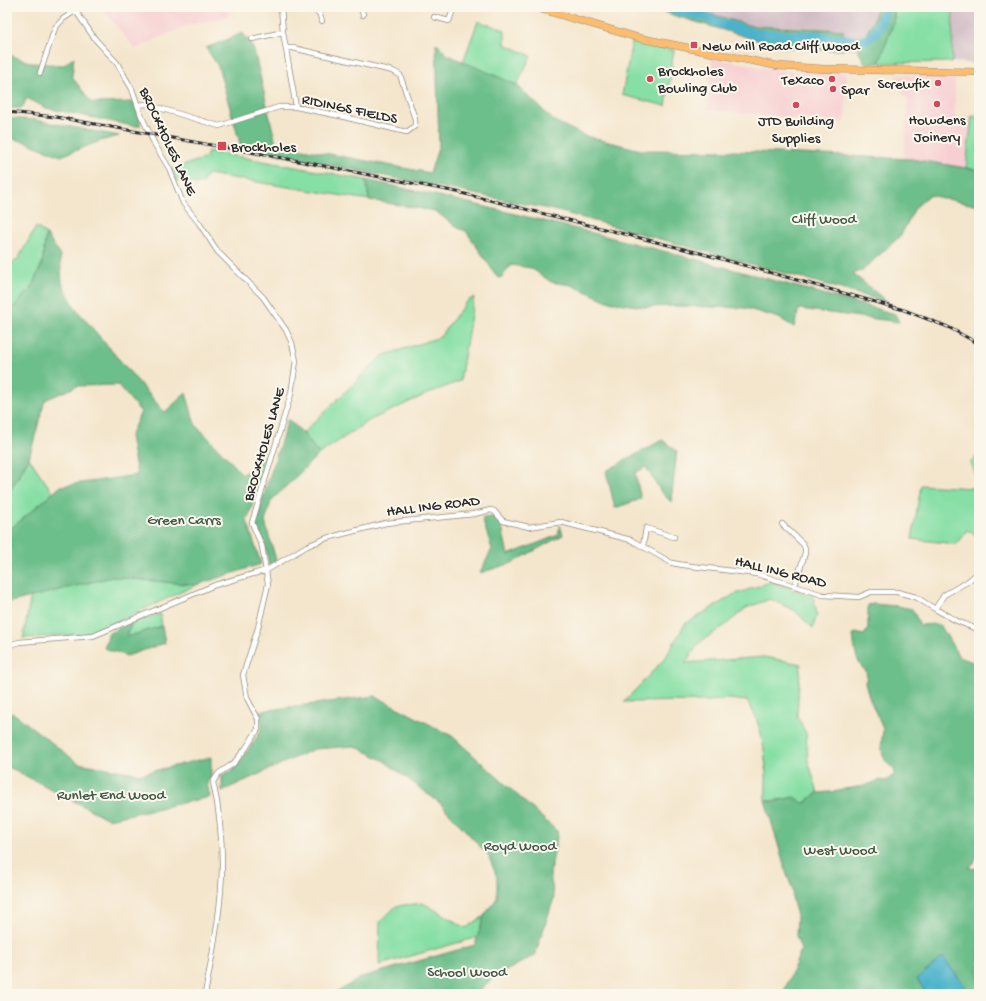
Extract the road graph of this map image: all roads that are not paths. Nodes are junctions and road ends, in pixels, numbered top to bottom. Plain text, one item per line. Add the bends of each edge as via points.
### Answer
1 (281, 7) edge
2 (309, 7) edge
3 (361, 7) edge
4 (454, 7) edge
5 (534, 7) edge
6 (74, 9) edge
7 (363, 15) dead end
8 (434, 17) dead end
9 (322, 21) dead end
10 (283, 32) junction
11 (252, 39) dead end
12 (286, 48) junction
13 (979, 72) edge
14 (40, 73) dead end
15 (138, 105) junction
16 (296, 108) junction
17 (782, 524) dead end
18 (674, 537) dead end
19 (643, 546) junction
20 (267, 570) junction
21 (979, 572) edge
22 (795, 585) junction
23 (935, 609) junction
24 (979, 630) edge
25 (7, 646) edge
26 (205, 994) edge

1 - 10 street
2 - 9 street via 319,13
3 - 7 street
4 - 8 street via 449,22
5 - 13 main road via 639,38 778,66
6 - 14 street via 55,28
6 - 15 street, BROCKHOLES LANE via 95,40 117,63
10 - 11 street
10 - 12 street
12 - 16 street
12 - 16 street, RIDINGS FIELDS via 336,57 400,75 415,126 407,132
15 - 16 street, RIDINGS FIELDS via 146,104 219,126 279,107
15 - 20 street, BROCKHOLES LANE via 183,203 218,252 263,297 292,343 296,361 291,394 252,523 262,546
17 - 22 street via 805,548
18 - 19 street via 646,528
19 - 20 street, HALL ING ROAD via 631,540 561,522 529,527 503,521 491,510 381,524 327,538 307,546
19 - 22 street, HALL ING ROAD via 672,563 683,566 757,574
20 - 25 street, HALL ING ROAD via 214,585 93,636 19,642
20 - 26 street, BROCKHOLES LANE via 268,584 258,628 243,675 247,698 258,720 258,729 233,764 219,773 213,782 222,863 219,907
21 - 23 street via 944,595
22 - 23 street, HALL ING ROAD via 823,595 859,596 871,592 897,592 916,597
23 - 24 street, HALL ING ROAD

